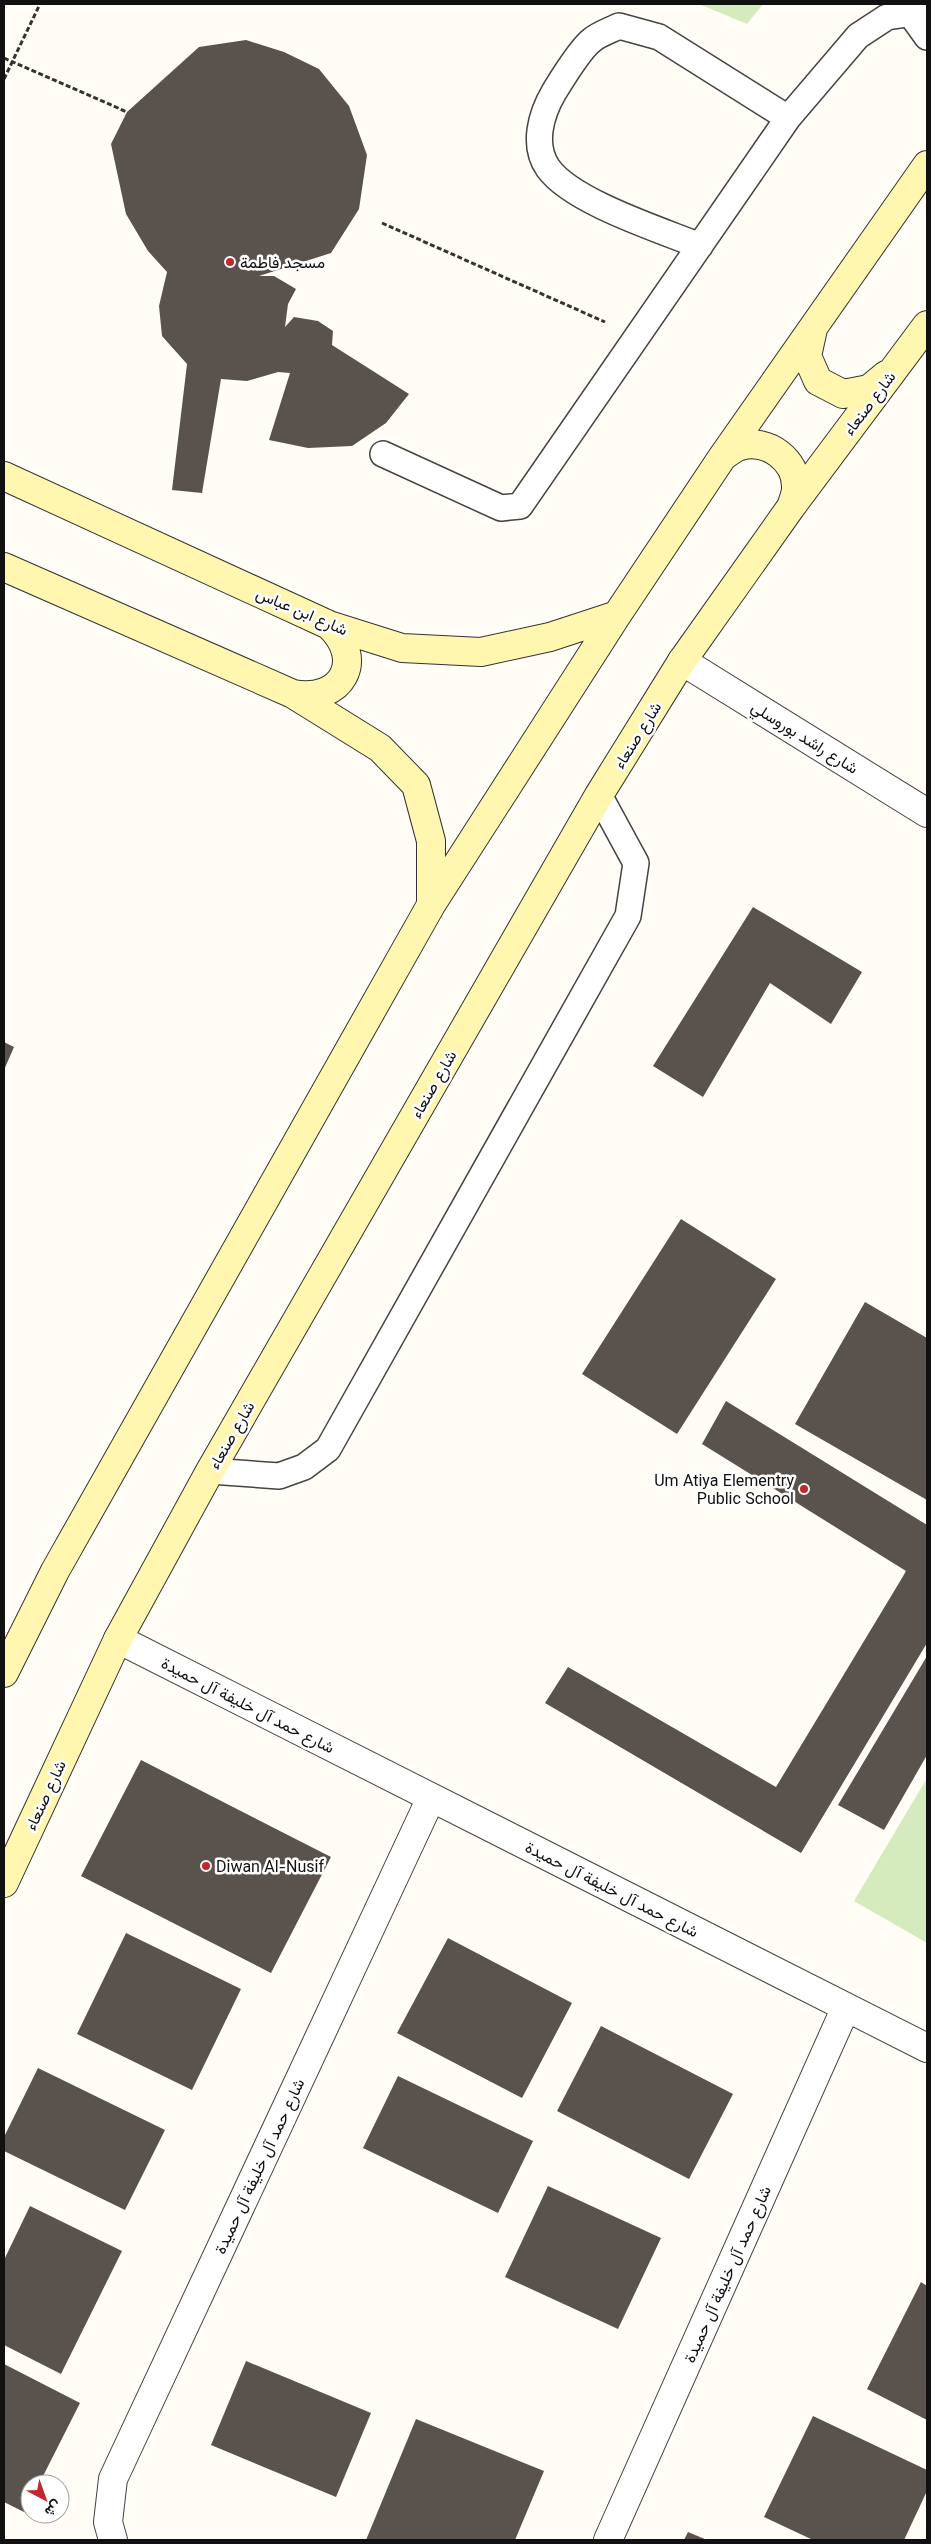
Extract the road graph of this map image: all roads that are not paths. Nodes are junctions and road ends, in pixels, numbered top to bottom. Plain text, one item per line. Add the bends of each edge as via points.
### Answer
1 (918, 11) edge
2 (927, 37) edge
3 (788, 118) junction
4 (927, 165) edge
5 (700, 246) junction
6 (927, 325) edge
7 (813, 327) junction
8 (894, 369) junction
9 (383, 454) dead end
10 (723, 456) junction
11 (4, 476) edge
12 (791, 507) junction
13 (4, 566) edge
14 (616, 615) junction
15 (329, 625) junction
16 (682, 661) junction
17 (293, 694) junction
18 (599, 795) junction
19 (927, 813) edge
20 (431, 905) junction
21 (210, 1471) junction
22 (118, 1640) junction
23 (4, 1673) edge
24 (431, 1798) junction
25 (4, 1884) edge
26 (846, 2007) junction
27 (927, 2048) edge
28 (113, 2540) edge
29 (608, 2540) edge

1 - 2 lane
1 - 3 lane via 887,17 858,36
3 - 5 lane
3 - 5 lane via 659,37 619,26 591,40 564,75 543,111 539,146 548,168 565,184 600,204
4 - 7 main road
5 - 9 lane via 520,506 501,508
6 - 8 main road, شارع صنعاء
7 - 8 main road via 806,356 818,381 843,394 869,388
7 - 10 main road
8 - 12 main road, شارع صنعاء
10 - 12 main road via 740,446 754,445 779,452 792,468 796,488
10 - 14 main road
11 - 15 main road, شارع ابن عباس
12 - 16 main road, شارع صنعاء
13 - 17 main road
14 - 15 main road, شارع ابن عباس via 550,637 481,652 402,648
14 - 20 main road
15 - 17 main road via 341,636 347,652 342,676 325,693 309,697
16 - 18 main road, شارع صنعاء
16 - 19 street, شارع راشد بوروسلي
17 - 20 main road via 380,748 416,785 431,842
18 - 21 main road, شارع صنعاء
18 - 21 lane via 636,863 628,916 328,1449 304,1467 279,1476
20 - 23 main road via 55,1571
21 - 22 main road, شارع صنعاء
22 - 24 street, شارع حمد آل خليفة آل حميدة
22 - 25 main road, شارع صنعاء
24 - 26 street, شارع حمد آل خليفة آل حميدة
24 - 28 street, شارع حمد آل خليفة آل حميدة via 114,2479 108,2522
26 - 27 street, شارع حمد آل خليفة آل حميدة
26 - 29 street, شارع حمد آل خليفة آل حميدة

